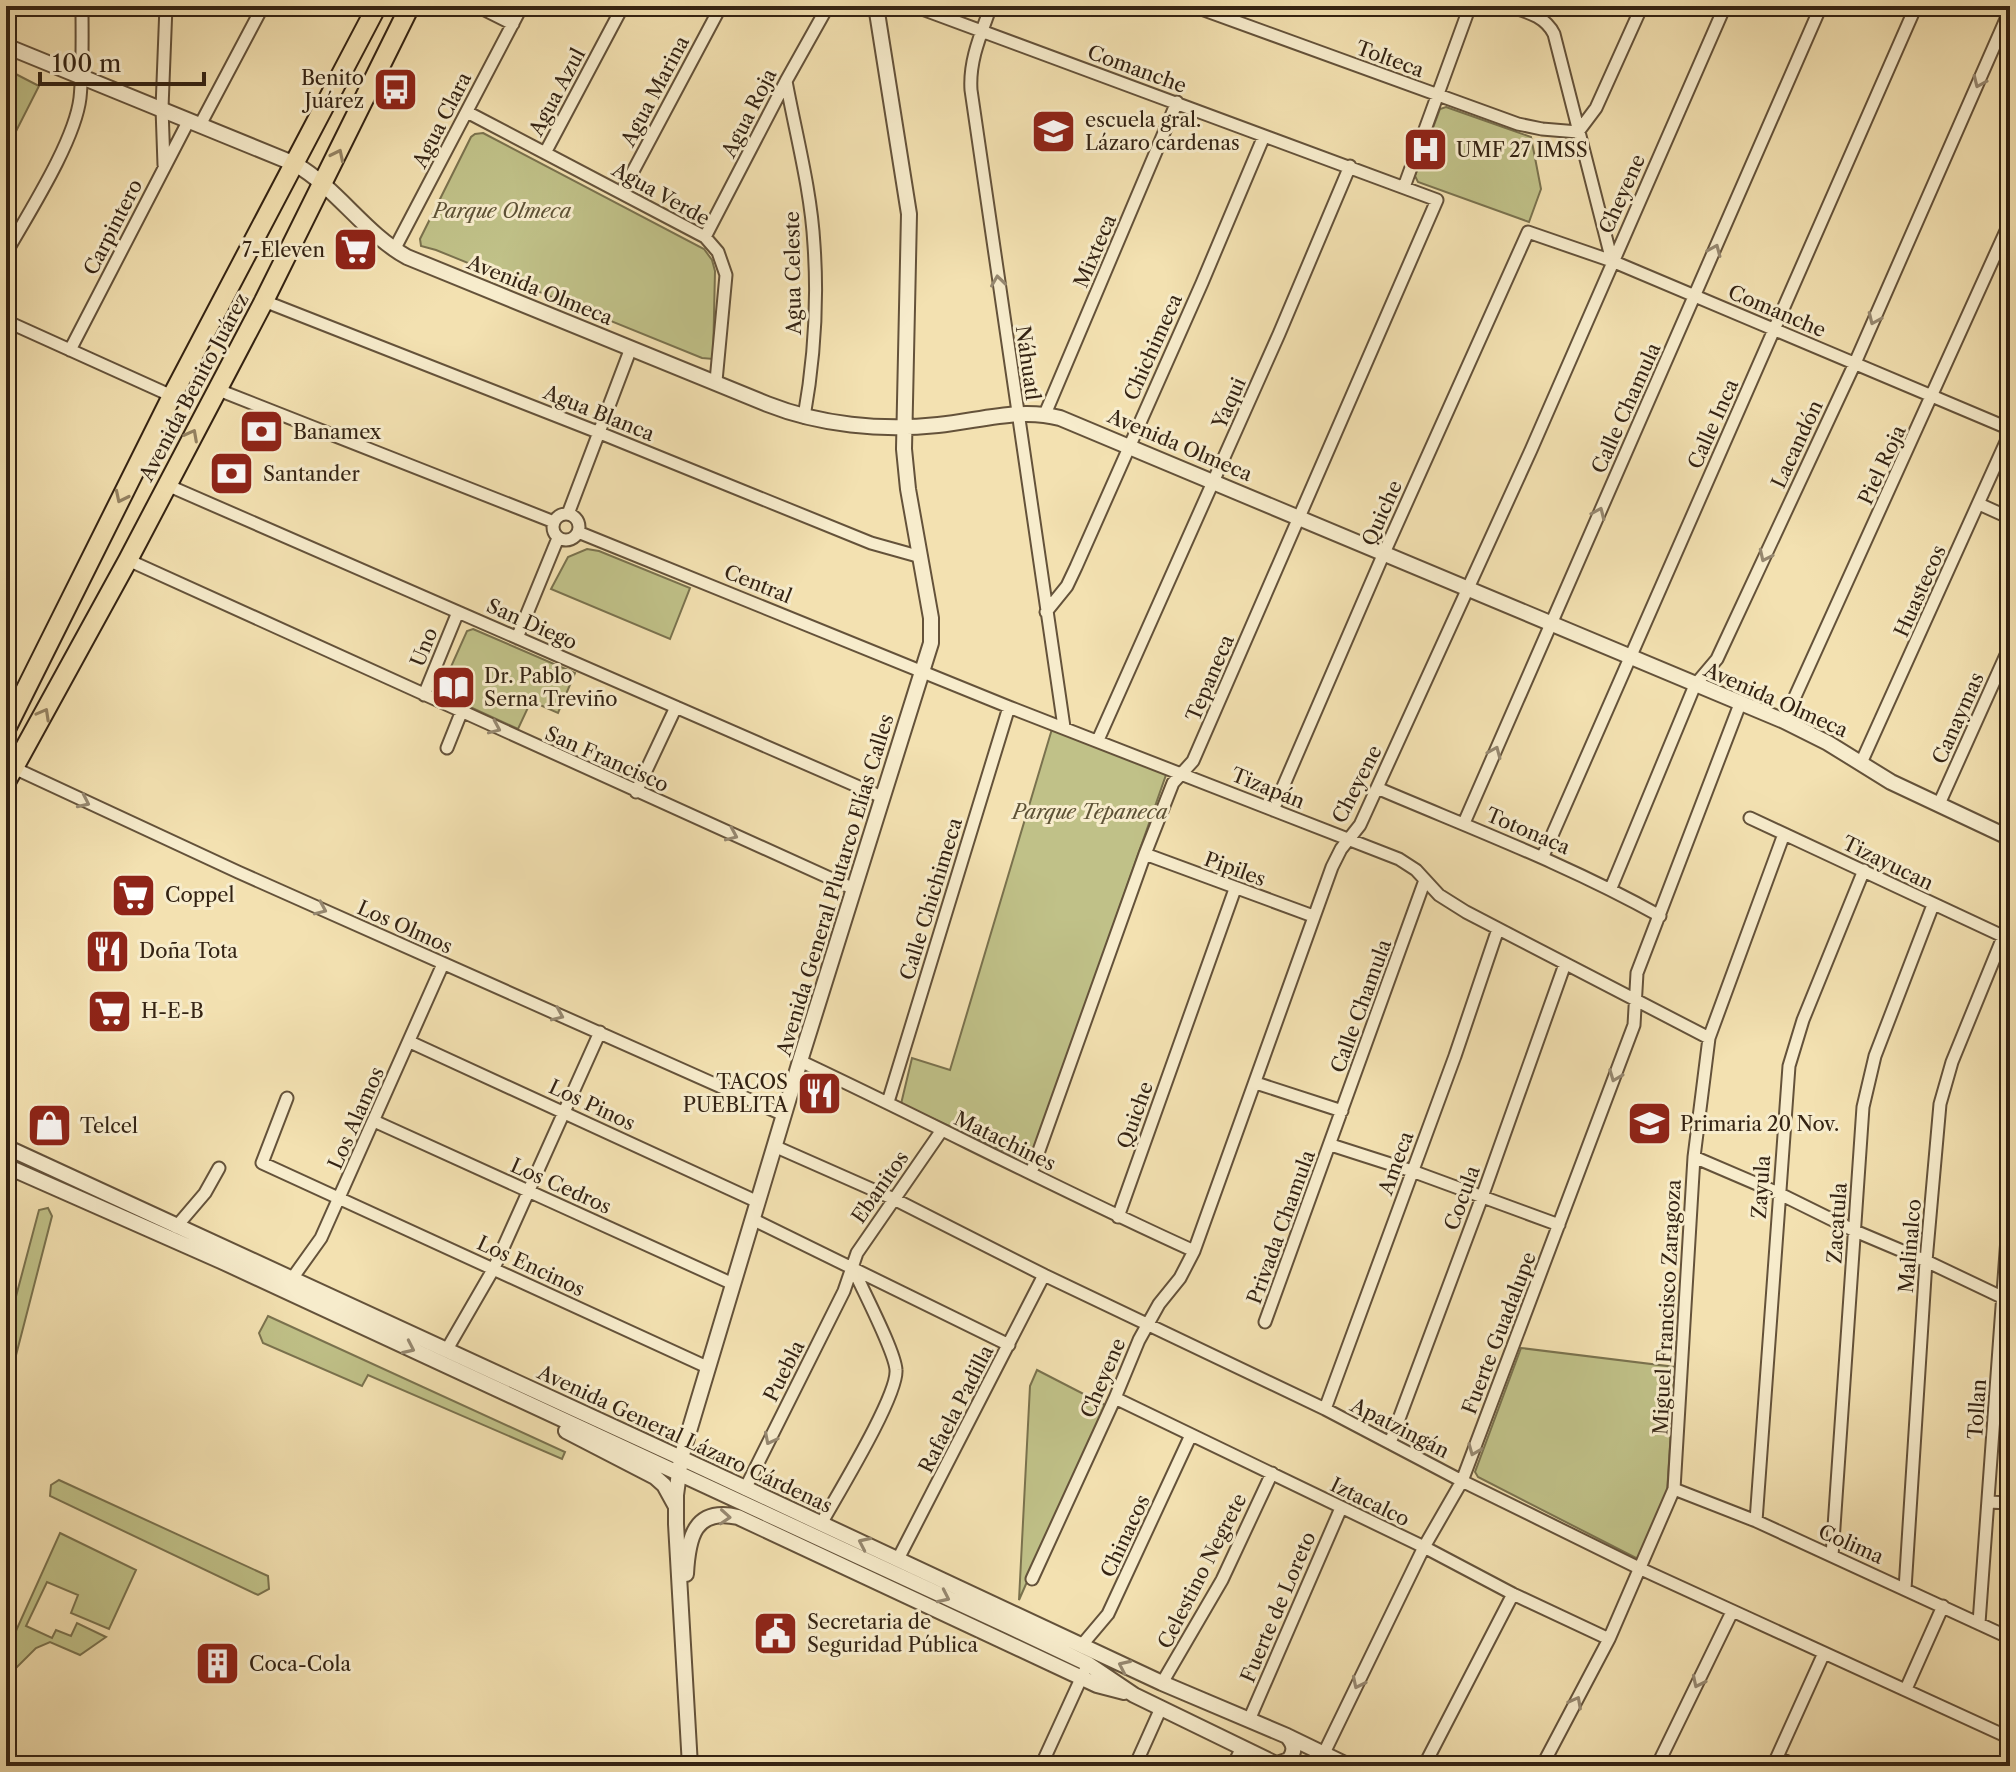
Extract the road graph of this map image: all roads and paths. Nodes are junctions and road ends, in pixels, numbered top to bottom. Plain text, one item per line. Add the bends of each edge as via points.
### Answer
1 (82, 6) edge
2 (166, 6) edge
3 (263, 6) edge
4 (377, 6) edge
5 (410, 6) edge
6 (477, 6) edge
7 (522, 6) edge
8 (623, 6) edge
9 (721, 6) edge
10 (828, 6) edge
11 (876, 6) edge
12 (914, 6) edge
13 (991, 6) edge
14 (1193, 6) edge
15 (1470, 6) edge
16 (1509, 6) edge
17 (1642, 6) edge
18 (1725, 6) edge
19 (1821, 6) edge
20 (1916, 6) edge
21 (1530, 9) edge
22 (2010, 10) edge
23 (513, 24) junction
24 (982, 31) junction
25 (6, 46) edge
26 (81, 75) junction
27 (786, 81) junction
28 (1437, 95) junction
29 (1177, 102) junction
30 (162, 108) junction
31 (467, 112) junction
32 (195, 123) junction
33 (1578, 132) junction
34 (1264, 136) junction
35 (545, 153) junction
36 (295, 164) junction
37 (1350, 166) junction
38 (164, 167) junction
39 (324, 183) junction
40 (1404, 187) junction
41 (622, 192) junction
42 (1437, 200) joint
43 (2010, 222) edge
44 (1528, 232) joint
45 (705, 237) junction
46 (394, 250) junction
47 (6, 253) edge
48 (1612, 261) junction
49 (1696, 296) junction
50 (264, 301) junction
51 (6, 321) edge
52 (1775, 330) junction
53 (631, 348) junction
54 (70, 350) junction
55 (1855, 363) junction
56 (716, 381) junction
57 (216, 389) junction
58 (172, 396) junction
59 (1932, 397) junction
60 (1017, 414) junction
61 (1045, 414) junction
62 (804, 417) junction
63 (905, 427) junction
64 (2010, 431) edge
65 (600, 433) junction
66 (1129, 446) junction
67 (1214, 482) junction
68 (167, 485) junction
69 (1979, 504) junction
70 (568, 514) junction
71 (1299, 516) junction
72 (2010, 518) edge
73 (554, 522) junction
74 (578, 532) junction
75 (558, 538) junction
76 (1384, 553) junction
77 (921, 557) junction
78 (128, 560) junction
79 (1469, 588) junction
80 (458, 612) junction
81 (1046, 612) junction
82 (1550, 624) junction
83 (517, 638) junction
84 (2010, 646) edge
85 (1630, 656) junction
86 (924, 670) junction
87 (1695, 685) junction
88 (424, 695) junction
89 (19, 704) junction
90 (1740, 704) junction
91 (676, 707) junction
92 (1009, 707) junction
93 (461, 713) junction
94 (1784, 721) junction
95 (1064, 727) junction
96 (6, 729) edge
97 (1098, 740) junction
98 (447, 748) dead end
99 (1861, 763) junction
100 (1182, 773) junction
101 (10, 775) edge
102 (1377, 788) junction
103 (636, 792) junction
104 (882, 797) junction
105 (1939, 804) junction
106 (1273, 810) junction
107 (1750, 818) dead end
108 (1464, 823) junction
109 (1784, 834) junction
110 (2010, 838) edge
111 (1350, 839) junction
112 (1145, 854) junction
113 (1543, 856) junction
114 (1864, 870) junction
115 (1425, 880) junction
116 (1611, 888) junction
117 (854, 889) junction
118 (1235, 889) junction
119 (1933, 905) junction
120 (1313, 916) junction
121 (1660, 916) junction
122 (2010, 920) edge
123 (1498, 929) junction
124 (2007, 938) edge
125 (443, 964) junction
126 (1565, 964) junction
127 (1636, 1001) junction
128 (600, 1032) junction
129 (1709, 1038) junction
130 (410, 1042) junction
131 (800, 1061) junction
132 (1256, 1083) junction
133 (287, 1098) dead end
134 (888, 1102) junction
135 (564, 1111) junction
136 (1342, 1111) junction
137 (784, 1115) junction
138 (374, 1121) junction
139 (942, 1130) junction
140 (1331, 1145) junction
141 (774, 1146) junction
142 (6, 1147) edge
143 (1694, 1157) junction
144 (6, 1166) edge
145 (219, 1168) dead end
146 (1412, 1171) junction
147 (1031, 1173) junction
148 (528, 1190) junction
149 (1778, 1193) junction
150 (340, 1197) junction
151 (1482, 1197) junction
152 (2010, 1197) edge
153 (894, 1199) junction
154 (758, 1202) junction
155 (97, 1206) junction
156 (145, 1212) junction
157 (1118, 1217) junction
158 (754, 1220) junction
159 (1559, 1225) junction
160 (176, 1227) junction
161 (1855, 1231) junction
162 (1194, 1251) junction
163 (1926, 1261) junction
164 (852, 1267) junction
165 (494, 1268) junction
166 (1044, 1275) junction
167 (291, 1280) junction
168 (733, 1284) junction
169 (2006, 1299) edge
170 (1265, 1322) dead end
171 (1148, 1324) junction
172 (1009, 1345) junction
173 (446, 1351) junction
174 (707, 1367) junction
175 (1115, 1398) junction
176 (533, 1406) junction
177 (1325, 1409) junction
178 (1191, 1435) junction
179 (1390, 1443) junction
180 (681, 1458) junction
181 (1272, 1473) junction
182 (678, 1474) junction
183 (1462, 1481) junction
184 (745, 1489) junction
185 (1674, 1489) junction
186 (1989, 1502) junction
187 (2010, 1503) edge
188 (676, 1505) junction
189 (1341, 1508) junction
190 (1756, 1521) junction
191 (816, 1530) junction
192 (1424, 1547) junction
193 (1832, 1556) junction
194 (824, 1558) junction
195 (898, 1559) junction
196 (1641, 1569) junction
197 (1032, 1579) dead end
198 (908, 1580) junction
199 (1905, 1589) junction
200 (1513, 1594) junction
201 (916, 1600) junction
202 (1943, 1606) junction
203 (1732, 1612) junction
204 (1979, 1623) junction
205 (684, 1626) junction
206 (2010, 1638) edge
207 (1609, 1639) junction
208 (1081, 1646) junction
209 (1824, 1653) junction
210 (1084, 1671) junction
211 (1162, 1683) junction
212 (1906, 1689) junction
213 (1204, 1700) junction
214 (1161, 1708) junction
215 (1249, 1720) junction
216 (1194, 1725) junction
217 (1287, 1736) junction
218 (2010, 1738) edge
219 (1242, 1747) junction
220 (1324, 1753) junction
221 (1775, 1762) edge
222 (1278, 1765) edge
223 (690, 1766) edge
224 (1041, 1766) edge
225 (1135, 1766) edge
226 (1233, 1766) edge
227 (1349, 1766) edge
228 (1424, 1766) edge
229 (1542, 1766) edge
230 (1657, 1766) edge
231 (1796, 1766) edge

1 - 26 street
2 - 30 street
3 - 32 street, Carpintero
4 - 36 main road, Avenida Benito Juárez
39 -> 5 main road, Avenida Benito Juárez
6 - 23 street
7 - 23 street, Agua Clara
8 - 35 street, Agua Azul
9 - 41 street, Agua Marina
10 - 27 street, Agua Roja
11 - 63 street, Avenida General Plutarco Elías Calles via 909,214
12 - 24 street, Comanche
13 - 24 street, Náhuatl
14 - 28 street, Tolteca
15 - 28 street
16 - 21 street
17 - 33 street via 1596,108
18 - 48 street, Cheyene
49 -> 19 street, Calle Chamula
20 - 52 street, Calle Inca
21 - 33 street via 1549,23 1554,34
22 -> 55 street, Lacandón
23 - 31 street, Agua Clara
24 - 29 street, Comanche
60 -> 24 street, Náhuatl via 971,90 970,72
25 - 26 street, Avenida Olmeca
26 - 30 street, Avenida Olmeca
26 - 47 street via 80,100 66,141
27 - 45 street, Agua Roja
27 - 62 street, Agua Celeste via 814,243 814,323
28 - 33 street, Tolteca via 1530,128
28 - 40 street
29 - 34 street, Comanche
29 - 61 street, Mixteca
30 - 32 street, Avenida Olmeca
30 - 38 street
31 - 35 street, Agua Verde
31 - 46 street, Agua Clara
32 - 36 street, Avenida Olmeca
32 - 38 street, Carpintero
33 - 48 street
34 - 37 street, Comanche
34 - 66 street, Chichimeca
35 - 41 street, Agua Verde
36 - 39 street, Avenida Olmeca
36 - 58 main road, Avenida Benito Juárez
37 - 40 street, Comanche
37 - 67 street, Yaqui
38 - 54 street, Carpintero
39 - 46 street, Avenida Olmeca
39 - 50 main road, Avenida Benito Juárez
40 - 42 street, Comanche
41 - 45 street, Agua Verde
42 - 71 street, Tepaneca
43 - 59 street, Piel Roja
44 - 48 street, Comanche
44 - 76 street, Quiche
45 - 56 street, Agua Verde via 718,252 726,275
46 - 53 street, Avenida Olmeca
48 - 49 street, Comanche
48 - 79 street, Cheyene
49 - 52 street, Comanche
82 -> 49 street, Calle Chamula
50 - 57 main road, Avenida Benito Juárez
50 - 65 street, Agua Blanca
51 - 54 street
52 - 55 street, Comanche
52 - 85 street, Calle Inca
53 - 56 street, Avenida Olmeca
53 - 65 street
54 - 58 street
55 - 59 street, Comanche
55 -> 87 street, Lacandón via 1717,659
56 - 62 street, Avenida Olmeca
68 -> 57 main road, Avenida Benito Juárez
57 - 73 street
58 -> 89 main road, Avenida Benito Juárez
59 - 64 street, Comanche
59 - 94 street, Piel Roja
60 - 61 street, Avenida Olmeca
60 - 63 street, Avenida Olmeca
60 - 81 street, Náhuatl
61 - 66 street, Avenida Olmeca
62 - 63 street, Avenida Olmeca
63 - 77 street, Avenida General Plutarco Elías Calles via 907,477
64 - 69 street, Huastecos
65 - 70 street
65 - 77 street, Agua Blanca via 871,543
66 - 67 street, Avenida Olmeca
66 - 81 street, Chichimeca via 1071,576
67 - 71 street, Avenida Olmeca
67 - 97 street, Yaqui
68 - 78 main road, Avenida Benito Juárez
68 - 80 street, San Diego
69 - 72 street
69 - 99 street, Huastecos
70 - 73 street
70 - 74 street via 578,522
71 - 76 street, Avenida Olmeca
71 - 100 street, Tepaneca via 1193,761
73 - 75 street
74 - 75 street via 572,539
74 - 86 street, Central
75 - 83 street
76 - 79 street, Avenida Olmeca
76 - 106 street, Quiche
77 - 86 street, Avenida General Plutarco Elías Calles via 932,631
78 - 88 street, San Francisco
101 -> 78 main road, Avenida Benito Juárez
79 - 82 street, Avenida Olmeca
79 - 102 street, Cheyene
80 - 83 street, San Diego
80 - 88 street, Uno
81 - 95 street, Náhuatl
82 - 85 street, Avenida Olmeca
108 -> 82 street, Calle Chamula
83 - 91 street, San Diego
84 - 105 street, Canaymas
85 - 87 street, Avenida Olmeca
85 - 113 street, Calle Inca
86 - 92 street, Tizapán
86 - 104 street, Avenida General Plutarco Elías Calles
87 - 90 street, Avenida Olmeca
87 - 116 street, Lacandón
88 - 93 street, San Francisco
89 - 96 main road, Avenida Benito Juárez
89 - 101 main road
90 - 94 street, Avenida Olmeca
90 - 121 street
91 - 103 street
91 - 104 street, San Diego
92 - 95 street, Tizapán
92 - 134 street, Calle Chichimeca
93 - 98 street
93 -> 103 street, San Francisco
94 - 99 street, Avenida Olmeca
95 - 97 street, Tizapán
97 - 100 street, Tizapán
99 - 105 street, Avenida Olmeca
100 - 106 street, Tizapán
100 - 112 street, Tepaneca via 1173,783
101 -> 125 street, Los Olmos
102 - 108 street, Totonaca
102 - 111 street, Cheyene
103 -> 117 street, San Francisco
104 - 117 street, Avenida General Plutarco Elías Calles
105 - 110 street, Avenida Olmeca
106 - 111 street, Tizapán
107 - 109 street, Tizayucan
108 - 113 street, Totonaca
109 - 114 street, Tizayucan
109 - 129 street, Miguel Francisco Zaragoza
111 - 115 street, Tizapán via 1407,863
111 - 120 street, Cheyene via 1332,867
112 - 118 street, Pipiles
112 - 147 street, Tepaneca
113 - 116 street, Totonaca
114 - 119 street, Tizayucan
114 - 149 street, Zayula via 1789,1066
115 - 123 street, Tizapán via 1447,901
115 - 136 street, Calle Chamula
116 - 121 street, Totonaca
117 - 131 street, Avenida General Plutarco Elías Calles
118 - 120 street, Pipiles
118 - 157 street, Quiche
119 - 124 street, Tizayucan
119 - 161 street, Zacatula via 1865,1091
120 - 132 street, Cheyene
121 - 127 street via 1637,973
122 - 124 street, Malinalco
123 - 126 street, Tizapán
123 - 146 street, Ameca
124 - 163 street, Malinalco via 1942,1094
125 -> 128 street, Los Olmos
125 - 130 street, Los Alamos
126 - 127 street, Tizapán
126 - 151 street, Cocula
127 - 129 street, Tizapán
127 -> 159 street, Fuerte Guadalupe via 1634,1025
128 - 135 street
128 - 137 street, Los Olmos
129 - 143 street, Miguel Francisco Zaragoza
130 - 135 street, Los Pinos
130 - 138 street, Los Alamos
131 - 134 street, Matachines
131 - 137 street, Avenida General Plutarco Elías Calles
132 - 136 street
132 - 162 street, Cheyene
133 - 150 street, Los Encinos via 262,1163
134 - 139 street, Matachines
135 - 148 street
135 - 154 street, Los Pinos
136 - 140 street, Calle Chamula
137 - 141 street, Avenida General Plutarco Elías Calles
138 - 148 street, Los Cedros
138 - 150 street, Los Alamos
139 - 147 street, Matachines
139 - 153 street, Ebanitos
140 - 146 street
140 - 170 street, Privada Chamula
141 - 153 street, Apatzingán
141 - 154 street, Avenida General Plutarco Elías Calles
142 - 156 street, Avenida General Lázaro Cárdenas
143 - 149 street
143 - 185 street, Miguel Francisco Zaragoza
144 - 155 street, Avenida General Lázaro Cárdenas
145 - 160 street
146 - 151 street
146 - 177 street, Ameca
147 - 157 street, Matachines
148 - 165 street
148 - 168 street, Los Cedros
149 - 161 street
149 - 190 street, Zayula
150 - 165 street, Los Encinos
150 - 167 street, Los Alamos via 321,1238
151 - 159 street
151 - 179 street, Cocula
152 - 169 street, Tollan
153 - 164 street, Ebanitos
153 - 166 street, Apatzingán
154 - 158 street, Avenida General Plutarco Elías Calles
155 - 156 street via 152,1216
155 -> 176 street, Avenida General Lázaro Cárdenas
156 - 160 street, Avenida General Lázaro Cárdenas
157 - 162 street, Matachines
158 - 164 street
158 - 168 street, Avenida General Plutarco Elías Calles
159 -> 183 street, Fuerte Guadalupe
160 - 167 street, Avenida General Lázaro Cárdenas
161 - 163 street
161 - 193 street, Zacatula
162 - 171 street, Cheyene
163 - 169 street
163 - 199 street, Malinalco
164 - 172 street
164 -> 184 street, Puebla
164 - 191 street via 897,1371 888,1400
165 - 173 street
165 - 174 street, Los Encinos
166 - 171 street, Apatzingán
166 - 172 street, Rafaela Padilla
167 - 173 street, Avenida General Lázaro Cárdenas
168 - 174 street, Avenida General Plutarco Elías Calles
169 - 186 street, Tollan
171 - 175 street, Cheyene
171 - 177 street, Apatzingán
172 - 195 street, Rafaela Padilla
173 - 180 street, Avenida General Lázaro Cárdenas
174 - 180 street, Avenida General Plutarco Elías Calles
175 - 178 street, Iztacalco
175 - 197 street, Cheyene
176 - 182 street, Avenida General Lázaro Cárdenas
176 - 188 street via 585,1442 655,1477
177 - 179 street, Apatzingán
178 - 181 street, Iztacalco
178 - 208 street, Chinacos via 1108,1614
179 - 183 street, Apatzingán
180 - 182 street, Avenida General Plutarco Elías Calles
180 - 184 street, Avenida General Lázaro Cárdenas
181 - 189 street, Iztacalco
181 - 211 street, Celestino Negrete via 1222,1580
182 - 188 street, Avenida General Plutarco Elías Calles
182 - 191 street, Avenida General Lázaro Cárdenas
183 - 192 street, Fuerte Guadalupe
183 - 196 street, Apatzingán
184 - 191 street, Avenida General Lázaro Cárdenas
185 - 190 street, Colima
185 - 196 street, Miguel Francisco Zaragoza
186 - 187 street
186 - 204 street, Tollan
188 - 205 street, Avenida General Plutarco Elías Calles
189 - 192 street, Iztacalco
189 - 215 street, Fuerte de Loreto
190 - 193 street, Colima
191 - 194 street
195 -> 191 street, Avenida General Lázaro Cárdenas
191 - 198 street, Avenida General Lázaro Cárdenas
192 - 200 street, Iztacalco
192 -> 220 street, Fuerte Guadalupe
193 - 199 street, Colima
194 - 201 street
205 -> 194 street via 689,1546 697,1525 716,1514 738,1517
195 - 208 street, Avenida General Lázaro Cárdenas
196 - 203 street, Apatzingán
196 - 207 street, Miguel Francisco Zaragoza
198 - 201 street
198 -> 210 street, Avenida General Lázaro Cárdenas
199 - 202 street, Colima
200 - 207 street, Iztacalco
200 - 228 street
201 - 210 street
202 - 204 street, Colima
202 - 212 street
203 - 209 street, Apatzingán
203 -> 230 street
204 - 206 street, Colima
205 - 223 street, Avenida General Plutarco Elías Calles
229 -> 207 street, Miguel Francisco Zaragoza
211 -> 208 street, Avenida General Lázaro Cárdenas
209 - 212 street, Apatzingán
209 - 221 street
210 - 214 street via 1097,1685
210 - 224 street
211 - 213 street, Avenida General Lázaro Cárdenas
212 - 218 street, Apatzingán
213 - 215 street, Avenida General Lázaro Cárdenas
213 - 216 street via 1193,1710
214 - 216 street
214 - 225 street
215 - 217 street, Avenida General Lázaro Cárdenas
216 - 219 street
217 - 220 street, Avenida General Lázaro Cárdenas
217 - 222 street via 1294,1750
219 - 222 street
219 - 226 street
220 - 227 street, Avenida General Lázaro Cárdenas
221 - 231 street

